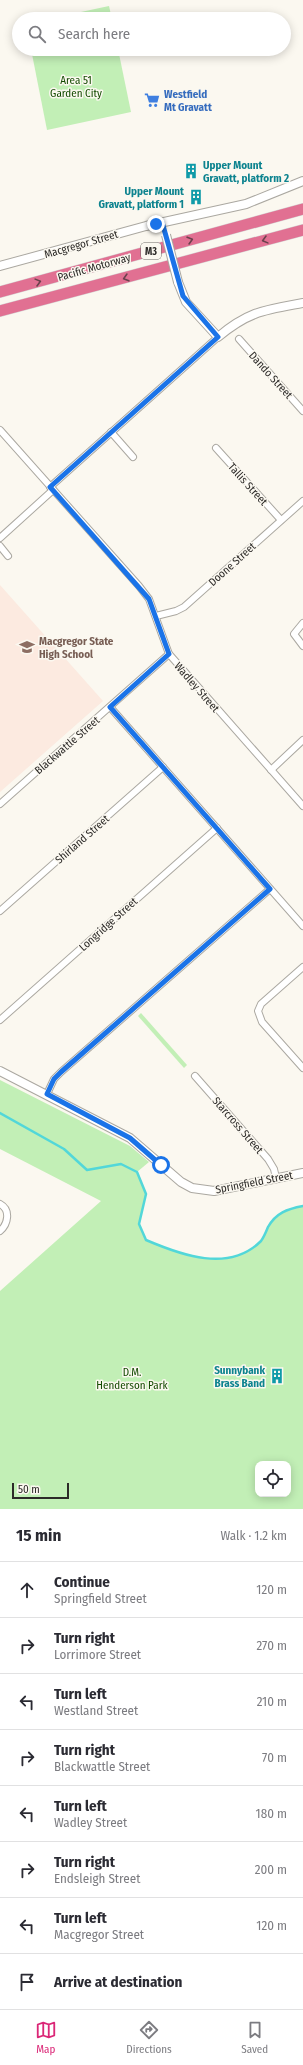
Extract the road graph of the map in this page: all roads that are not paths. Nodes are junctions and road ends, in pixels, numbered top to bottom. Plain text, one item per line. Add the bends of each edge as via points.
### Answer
1 (303, 181) edge
2 (303, 209) edge
3 (162, 222) junction
4 (303, 230) edge
5 (0, 266) edge
6 (0, 292) edge
7 (303, 303) edge
8 (0, 311) edge
9 (218, 337) junction
10 (239, 340) dead end
11 (303, 411) edge
12 (0, 430) edge
13 (111, 432) junction
14 (216, 448) dead end
15 (133, 457) dead end
16 (52, 488) junction
17 (303, 501) edge
18 (281, 520) junction
19 (0, 538) edge
20 (0, 546) edge
21 (8, 556) dead end
22 (156, 616) junction
23 (303, 623) edge
24 (303, 646) edge
25 (169, 654) junction
26 (110, 707) junction
27 (303, 740) edge
28 (163, 767) junction
29 (271, 770) junction
30 (0, 804) edge
31 (303, 806) edge
32 (216, 828) junction
33 (270, 889) junction
34 (0, 911) edge
35 (303, 926) edge
36 (303, 967) edge
37 (0, 1020) edge
38 (303, 1068) edge
39 (0, 1071) edge
40 (195, 1076) dead end
41 (47, 1094) junction
42 (303, 1172) edge
43 (276, 1178) junction
44 (0, 1204) edge
45 (0, 1231) edge

1 - 3 street, Macgregor Street via 246,204
6 -> 2 highway, Pacific Motorway / M3
3 - 5 street, Macgregor Street
3 - 9 street, bridge via 186,302
4 -> 8 highway, Pacific Motorway / M3
7 - 9 street via 250,315 233,324
9 - 13 street
10 - 11 street, Dando Street
12 - 16 street, Wadley Street
13 - 15 street
13 - 16 street
14 - 18 street, Tallis Street
16 - 19 street
16 - 22 street, Wadley Street via 139,586 149,599
17 - 18 street, Doone Street
18 - 22 street, Doone Street via 184,607
20 - 21 street
22 - 25 street, Wadley Street via 160,634
23 - 24 street via 294,634
25 - 26 street, Blackwattle Street
25 - 29 street, Wadley Street
26 - 28 street
26 - 30 street, Blackwattle Street
27 - 29 street
28 - 32 street
28 - 34 street, Shirland Street
29 - 31 street, Wadley Street
32 - 33 street
32 - 37 street, Longridge Street
33 - 35 street
33 - 41 street via 61,1072 54,1079
36 - 38 street via 262,1004 258,1011 262,1022
39 - 41 street, Springfield Street
40 - 43 street, Starcross Street via 268,1159
41 - 43 street, Springfield Street via 130,1138 181,1182 192,1188 214,1191
42 - 43 street, Springfield Street
44 - 45 street via 8,1216 5,1226

